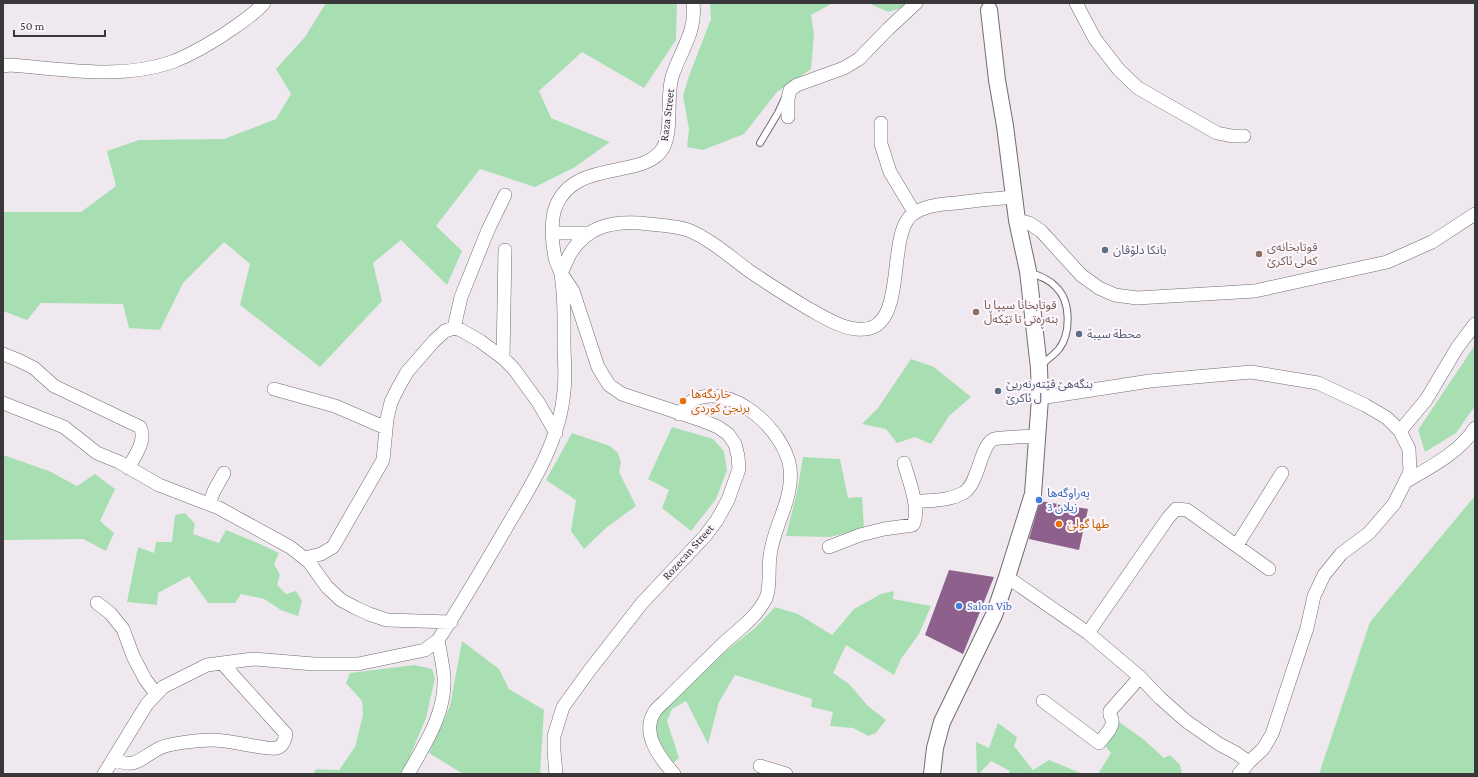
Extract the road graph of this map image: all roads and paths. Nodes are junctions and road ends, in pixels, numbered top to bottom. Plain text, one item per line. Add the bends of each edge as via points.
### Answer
1 (264, 3) edge
2 (693, 3) edge
3 (916, 3) edge
4 (1076, 3) edge
5 (989, 5) edge
6 (3, 66) edge
7 (790, 90) junction
8 (788, 117) dead end
9 (881, 123) dead end
10 (1244, 136) dead end
11 (760, 143) dead end
12 (505, 195) dead end
13 (1014, 197) junction
14 (914, 212) junction
15 (1475, 214) edge
16 (1017, 220) junction
17 (553, 233) junction
18 (588, 233) junction
19 (505, 250) dead end
20 (1028, 271) junction
21 (561, 273) junction
22 (1475, 324) edge
23 (454, 328) junction
24 (3, 354) edge
25 (503, 358) junction
26 (1039, 368) junction
27 (274, 389) dead end
28 (1040, 398) junction
29 (3, 403) edge
30 (679, 414) junction
31 (386, 428) junction
32 (1475, 428) edge
33 (1400, 431) junction
34 (556, 433) junction
35 (1037, 436) junction
36 (904, 463) dead end
37 (128, 468) junction
38 (224, 473) dead end
39 (1282, 473) dead end
40 (1405, 482) junction
41 (915, 502) junction
42 (209, 504) junction
43 (1236, 545) junction
44 (829, 547) dead end
45 (306, 558) junction
46 (1269, 569) dead end
47 (1008, 577) junction
48 (97, 603) dead end
49 (451, 622) junction
50 (1088, 633) junction
51 (438, 640) junction
52 (222, 663) junction
53 (1140, 677) junction
54 (156, 694) junction
55 (1043, 700) dead end
56 (113, 759) junction
57 (1248, 762) junction
58 (760, 766) dead end
59 (104, 774) edge
60 (408, 774) edge
61 (556, 774) edge
62 (674, 774) edge
63 (786, 774) edge
64 (932, 774) edge
65 (1239, 774) edge

1 - 6 street via 204,48 172,62 114,73
2 - 17 street, Raza Street via 693,24 689,38 671,79 664,147 645,162 601,172 576,181 556,206
3 - 7 street via 859,59 844,68
4 - 10 street via 1095,39 1119,70 1138,88 1217,133
5 - 13 street
7 - 8 street
7 - 11 lane
9 - 14 street via 881,144 890,172
12 - 23 street via 461,297
13 - 14 street via 936,205
13 - 16 street
14 - 18 street via 901,233 890,305 881,322 871,329 844,327 820,315 789,297 704,238 687,230 662,225 615,223
15 - 16 street via 1432,242 1387,262 1255,291 1137,298 1115,295 1099,288 1081,275 1041,231 1029,223
16 - 20 street
17 - 18 street
17 - 21 street, Raza Street via 556,263
18 - 21 street via 570,254
19 - 25 street
20 - 26 street
20 - 26 lane via 1049,280 1058,288 1065,303 1067,317 1067,330 1059,348
21 - 30 street, Rozecan Street via 573,291 596,361 609,385 622,394
21 - 34 street via 565,391
22 - 33 street via 1457,348 1426,400
23 - 25 street via 468,333
23 - 31 street via 445,331 434,341 407,372 391,402
24 - 37 street via 34,368 54,386 140,427 143,432 142,439
25 - 34 street via 538,402
26 - 28 street
27 - 31 street via 335,406
28 - 33 street via 1150,381 1251,372 1318,383 1365,405 1387,418
28 - 35 street
29 - 37 street via 64,427 97,453
30 - 61 street, Rozecan Street via 718,427 728,434 735,444 739,469 728,500 705,536 642,603 563,707 554,736
30 - 62 street via 692,401 707,397 735,401 754,412 777,437 790,466 790,479 789,493 771,548 767,596 762,605 749,622 725,641 655,711 650,722 654,746
31 - 45 street via 383,460 333,547
32 - 40 street via 1469,437 1442,460
33 - 40 street via 1409,449 1410,472
34 - 49 street via 520,504
35 - 41 street via 994,440 988,444 971,486 964,493
35 - 47 street via 1033,494
36 - 41 street
37 - 42 street via 159,484
38 - 42 street
39 - 43 street
40 - 57 street via 1394,504 1369,533 1342,554 1324,575 1314,596 1307,628 1272,734 1263,749
41 - 44 street via 915,521 912,525 860,535
42 - 45 street
43 - 46 street
43 - 50 street via 1187,510 1176,509
45 - 49 street via 327,587 341,600 369,614 387,620
47 - 50 street
47 - 64 street via 994,615 942,722
48 - 54 street via 110,613 123,629 145,680
49 - 51 street
50 - 53 street
51 - 52 street via 425,650 358,664 314,664 253,659
51 - 60 street via 444,677 442,703 432,732
52 - 54 street via 207,665 183,676
52 - 56 street via 286,734 282,744 277,748 267,748 212,740 161,747 134,764
53 - 55 street via 1110,711 1112,726 1099,743
53 - 57 street via 1186,721
54 - 56 street via 135,721
56 - 59 street
57 - 65 street
58 - 63 street

